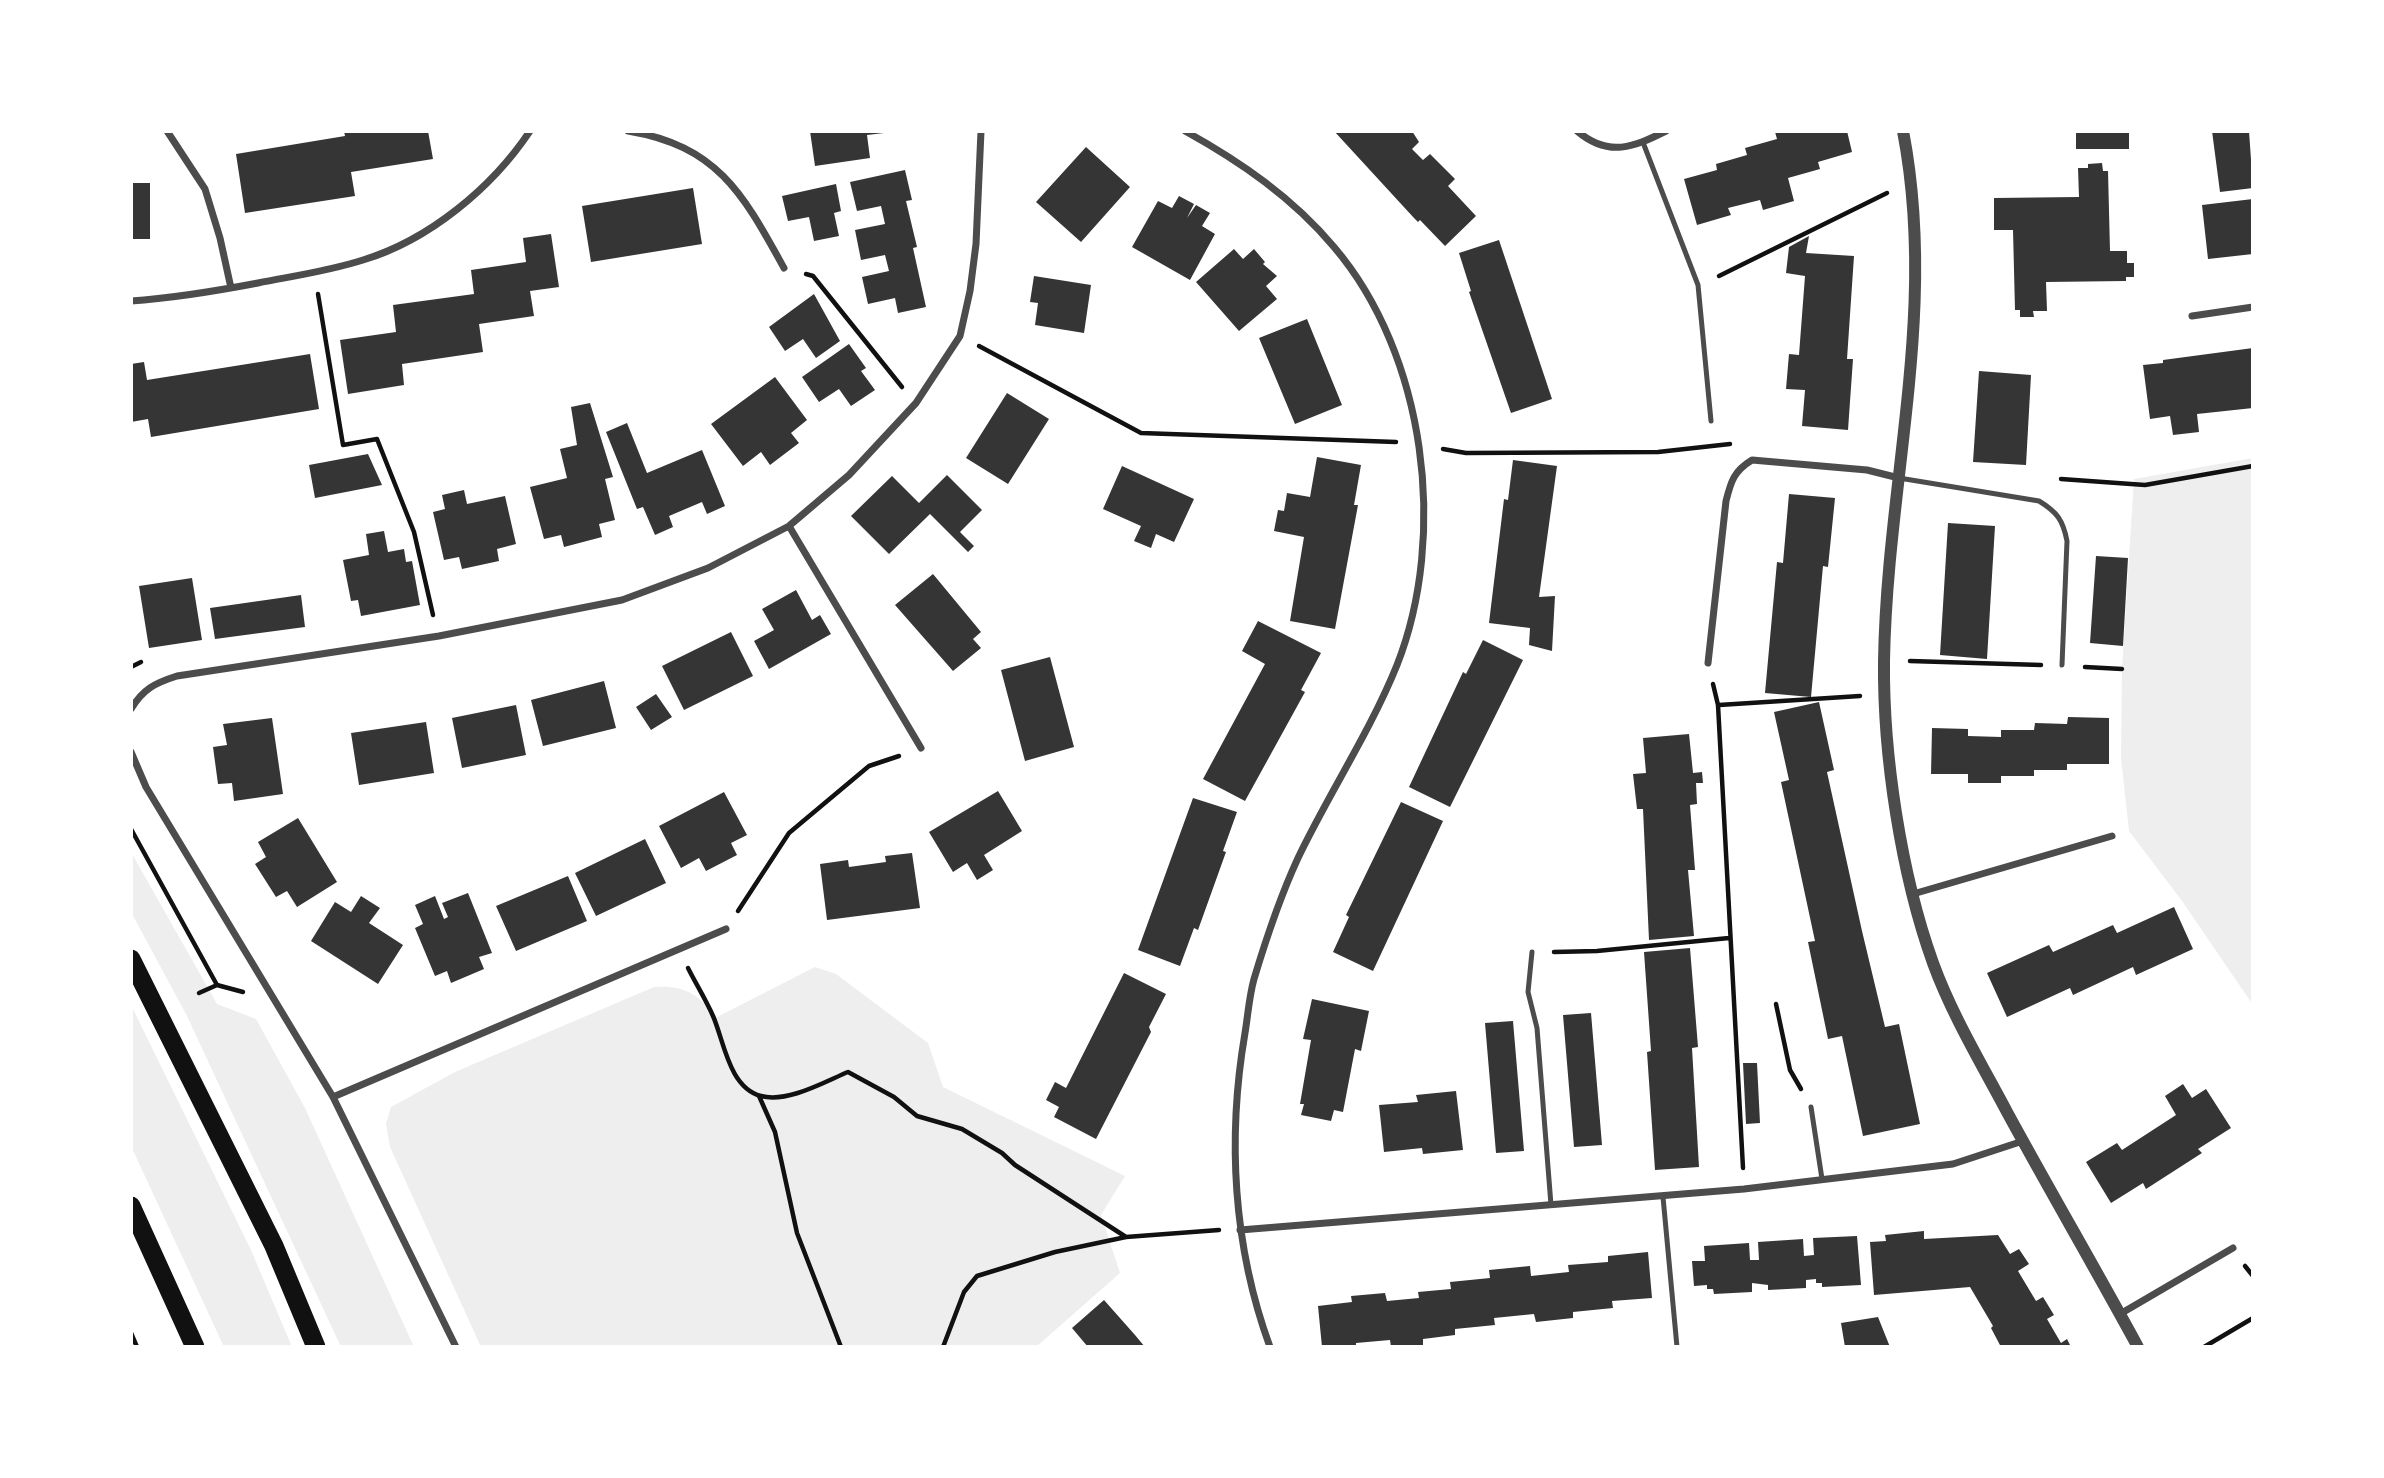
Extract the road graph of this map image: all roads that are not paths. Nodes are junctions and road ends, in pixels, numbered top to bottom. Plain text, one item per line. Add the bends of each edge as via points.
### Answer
1 (167, 131) edge
2 (530, 131) edge
3 (628, 131) edge
4 (981, 131) edge
5 (1185, 131) edge
6 (1577, 131) edge
7 (1666, 131) edge
8 (1903, 131) edge
9 (1644, 145) junction
10 (784, 268) road end
11 (231, 288) junction
12 (131, 301) edge
13 (2253, 307) edge
14 (2192, 316) dead end
15 (1711, 421) dead end
16 (1899, 478) junction
17 (789, 526) junction
18 (1709, 663) road end
19 (2062, 665) road end
20 (131, 709) edge
21 (921, 748) road end
22 (131, 752) edge
23 (2112, 836) dead end
24 (1913, 894) junction
25 (726, 929) road end
26 (1532, 953) road end
27 (131, 959) edge
28 (333, 1097) junction
29 (1811, 1107) road end
30 (2023, 1141) junction
31 (1822, 1179) junction
32 (1663, 1197) junction
33 (1551, 1205) junction
34 (131, 1206) edge
35 (1240, 1230) junction
36 (2233, 1248) dead end
37 (2120, 1314) junction
38 (195, 1347) edge
39 (316, 1347) edge
40 (456, 1347) edge
41 (1270, 1347) edge
42 (1677, 1347) edge
43 (2138, 1347) edge

1 - 11 street via 205,189
2 - 11 street via 480,189 427,231 365,260
3 - 10 street via 671,141 712,165 746,200
4 - 17 street via 976,244 960,336 916,403 849,475
5 - 35 street via 1235,158 1286,198 1335,248 1373,305 1402,374 1419,445 1425,503 1422,563 1406,639 1376,712 1297,860 1253,984 1240,1062 1233,1153
6 - 9 street via 1606,145
7 - 9 street
8 - 16 street via 1917,239 1917,297
9 - 15 lane via 1698,285
11 - 12 street via 185,298
13 - 14 street
16 - 18 street via 1867,470 1752,460 1739,468 1726,501
16 - 19 lane via 2039,501 2054,509 2067,541
16 - 24 street via 1885,694 1897,817
17 - 20 street via 708,568 622,600 439,636 177,677 141,692
17 - 21 street
22 - 28 street via 146,787
23 - 24 street
24 - 30 street via 1933,962 1956,1017
25 - 28 street
26 - 33 lane via 1528,992 1537,1028
27 - 39 highway via 274,1246
28 - 40 street
29 - 31 lane
30 - 31 street via 1953,1164
30 - 37 street
31 - 32 street
32 - 33 street
32 - 42 lane
33 - 35 street
34 - 38 highway
35 - 41 street via 1256,1309
36 - 37 street
37 - 43 street

